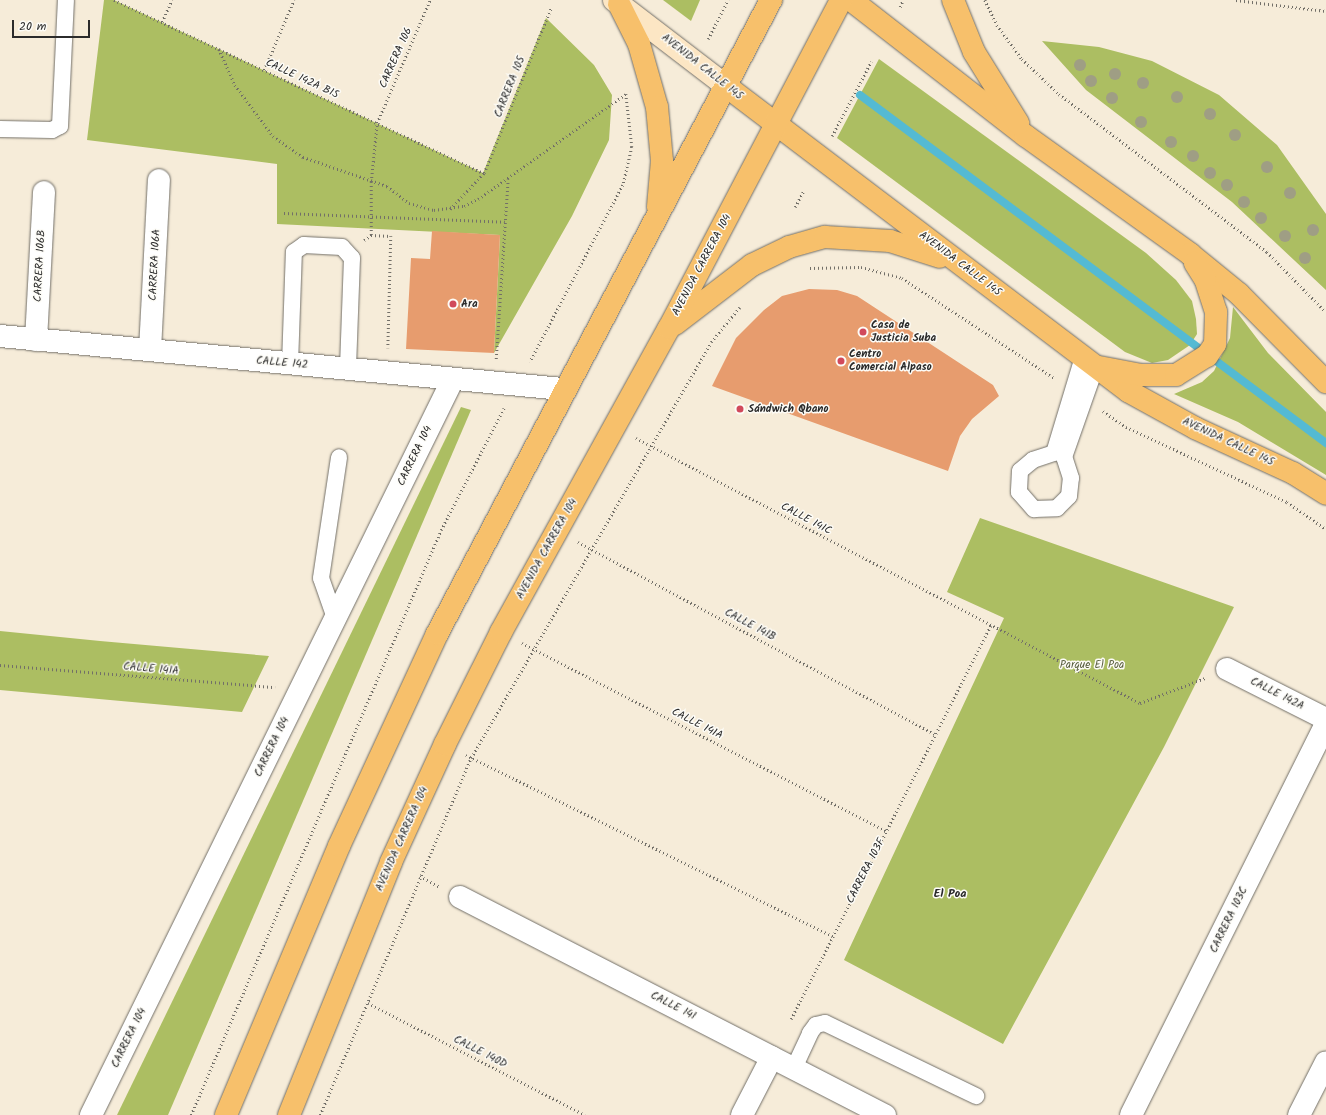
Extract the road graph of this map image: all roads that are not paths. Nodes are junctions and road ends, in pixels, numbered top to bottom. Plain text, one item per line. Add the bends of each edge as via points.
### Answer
1 (66, 0) edge
2 (771, 0) edge
3 (841, 0) edge
4 (851, 0) edge
5 (953, 0) edge
6 (617, 2) edge
7 (726, 86) junction
8 (776, 124) junction
9 (0, 128) edge
10 (1026, 136) junction
11 (159, 180) dead end
12 (44, 192) dead end
13 (657, 214) junction
14 (1190, 254) junction
15 (959, 264) junction
16 (669, 328) junction
17 (0, 336) edge
18 (36, 340) junction
19 (150, 350) junction
20 (1090, 361) junction
21 (290, 364) junction
22 (348, 369) junction
23 (453, 379) junction
24 (1326, 382) edge
25 (563, 389) junction
26 (1080, 395) junction
27 (339, 457) dead end
28 (1326, 494) edge
29 (335, 618) junction
30 (1227, 669) road end
31 (1326, 719) edge
32 (1326, 724) edge
33 (460, 897) dead end
34 (772, 1057) junction
35 (1326, 1062) edge
36 (794, 1068) junction
37 (976, 1096) dead end
38 (872, 1112) edge
39 (91, 1115) edge
40 (226, 1115) edge
41 (289, 1115) edge
42 (742, 1115) edge
43 (1131, 1115) edge
44 (1298, 1115) edge

1 - 9 lane via 60,126 52,130
2 - 7 main road
3 - 8 main road, AVENIDA CARRERA 104
4 - 10 main road
5 - 10 main road via 974,52
6 - 7 main road, AVENIDA CALLE 145
6 - 13 main road via 639,44 657,107 662,160
7 - 8 main road, AVENIDA CALLE 145
7 - 13 main road
8 - 15 main road, AVENIDA CALLE 145
8 - 16 main road, AVENIDA CARRERA 104
10 - 14 main road
11 - 19 street, CARRERA 106A
12 - 18 street, CARRERA 106B
13 - 25 main road
14 - 20 main road via 1210,290 1217,328 1207,356 1189,371 1160,377
14 - 24 main road via 1239,294
15 - 16 main road via 890,241 825,237 789,247 752,265
15 - 20 main road, AVENIDA CALLE 145
16 - 41 main road, AVENIDA CARRERA 104 via 501,632 445,744 388,868
17 - 18 street, CALLE 142
18 - 19 street, CALLE 142
19 - 21 street, CALLE 142
20 - 26 lane
20 - 28 main road, AVENIDA CALLE 145 via 1162,411 1293,473
21 - 22 street, CALLE 142
21 - 22 lane via 294,252 304,245 342,247 352,258
22 - 23 street, CALLE 142
23 - 25 street, CALLE 142
23 - 29 street, CARRERA 104
25 - 40 main road via 479,549 389,734
26 - 26 lane via 1054,453 1033,460 1020,471 1019,492 1034,509 1057,508 1069,496 1071,478 1064,457
27 - 29 lane via 321,578
29 - 39 street, CARRERA 104
30 - 31 street, CALLE 142A
32 - 43 street, CARRERA 103C
33 - 34 street, CALLE 141
34 - 36 street, CALLE 141
34 - 42 street
35 - 44 street
36 - 37 lane via 810,1032 816,1025 825,1023
36 - 38 street, CALLE 141

